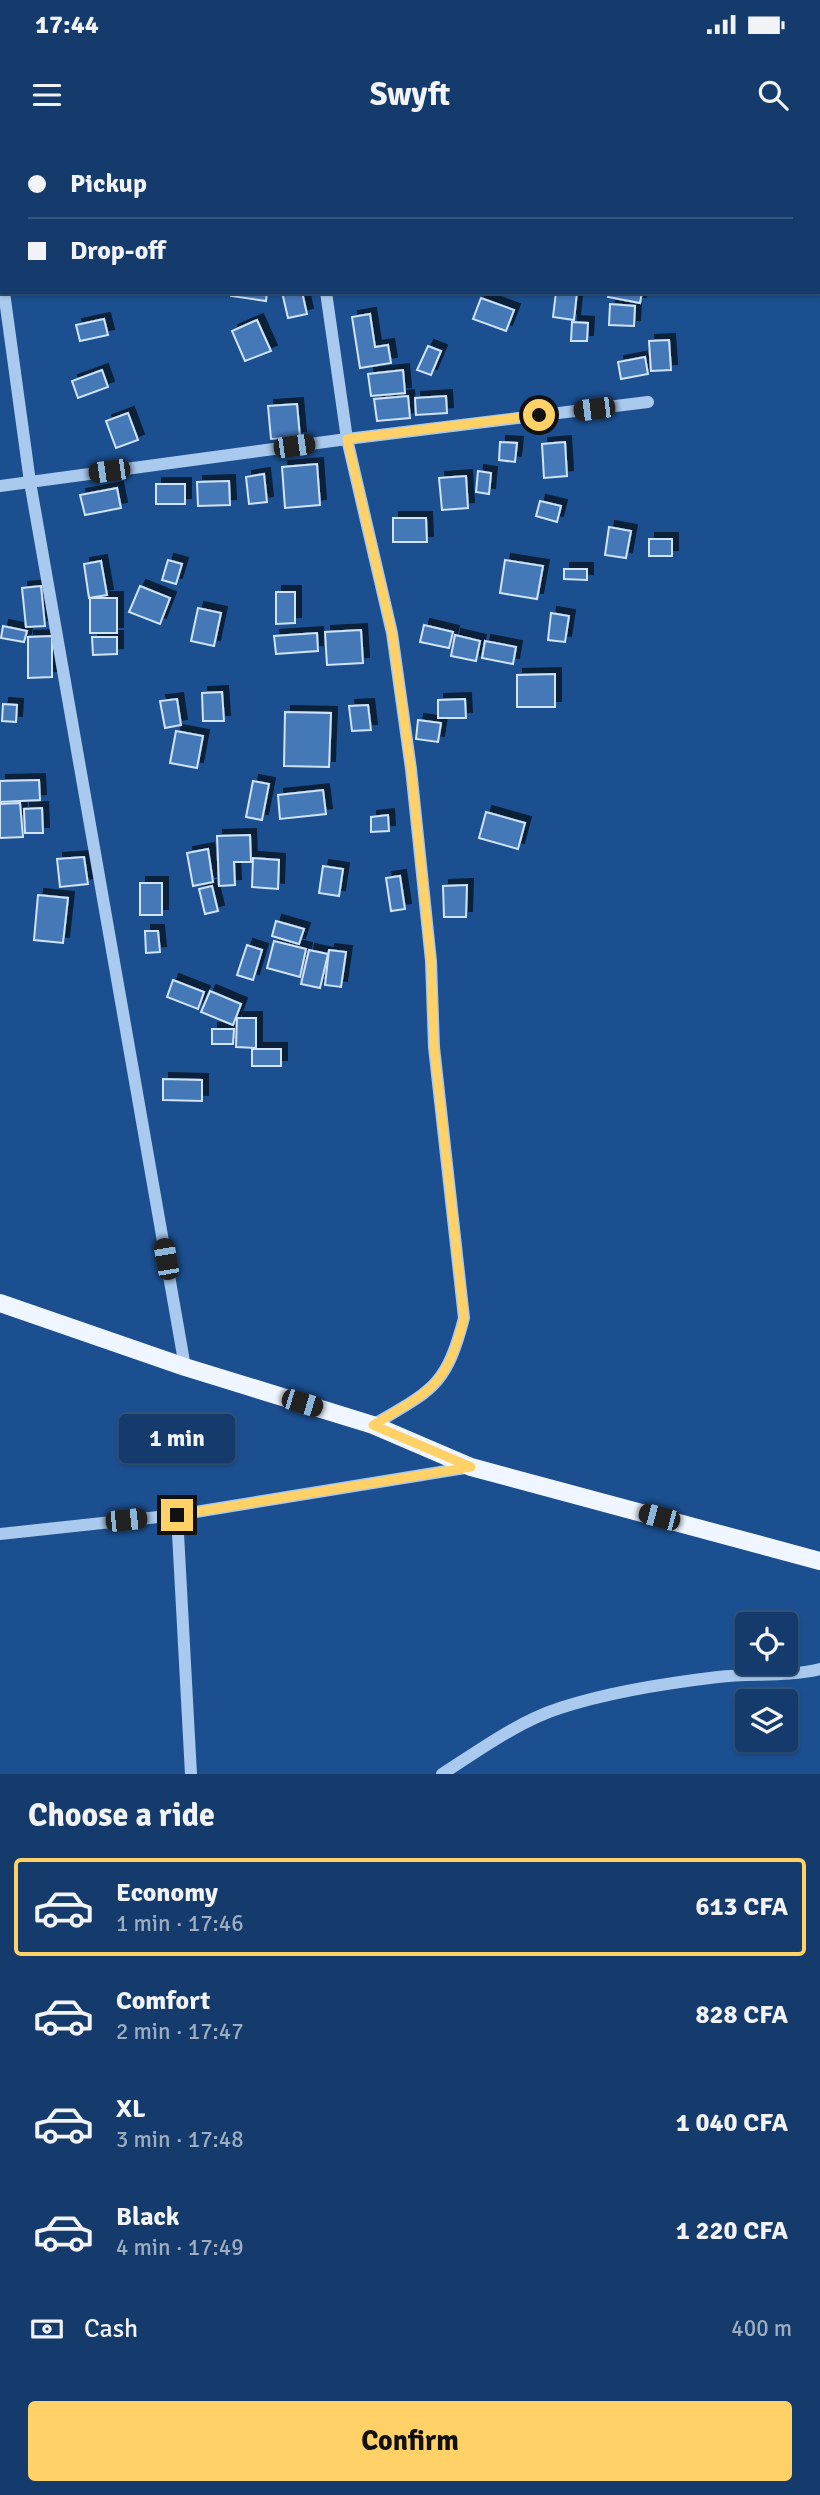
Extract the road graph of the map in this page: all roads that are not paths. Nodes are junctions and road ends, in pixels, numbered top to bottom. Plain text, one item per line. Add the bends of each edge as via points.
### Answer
1 (4, 294) edge
2 (326, 294) edge
3 (649, 402) dead end
4 (347, 439) junction
5 (30, 482) junction
6 (0, 485) edge
7 (0, 1303) edge
8 (185, 1367) junction
9 (373, 1425) junction
10 (471, 1467) junction
11 (177, 1515) junction
12 (0, 1534) edge
13 (820, 1561) edge
14 (820, 1669) edge
15 (191, 1774) edge
16 (442, 1774) edge

1 - 5 street
2 - 4 street
3 - 4 street
4 - 5 street
4 - 9 street via 392,633 409,755 431,961 434,1047 464,1318 446,1371 427,1393
5 - 6 street
5 - 8 street
7 - 8 main road
8 - 9 main road
9 - 10 main road
10 - 11 street
10 - 13 main road
11 - 12 street
11 - 15 street
14 - 16 street via 686,1681 559,1708

